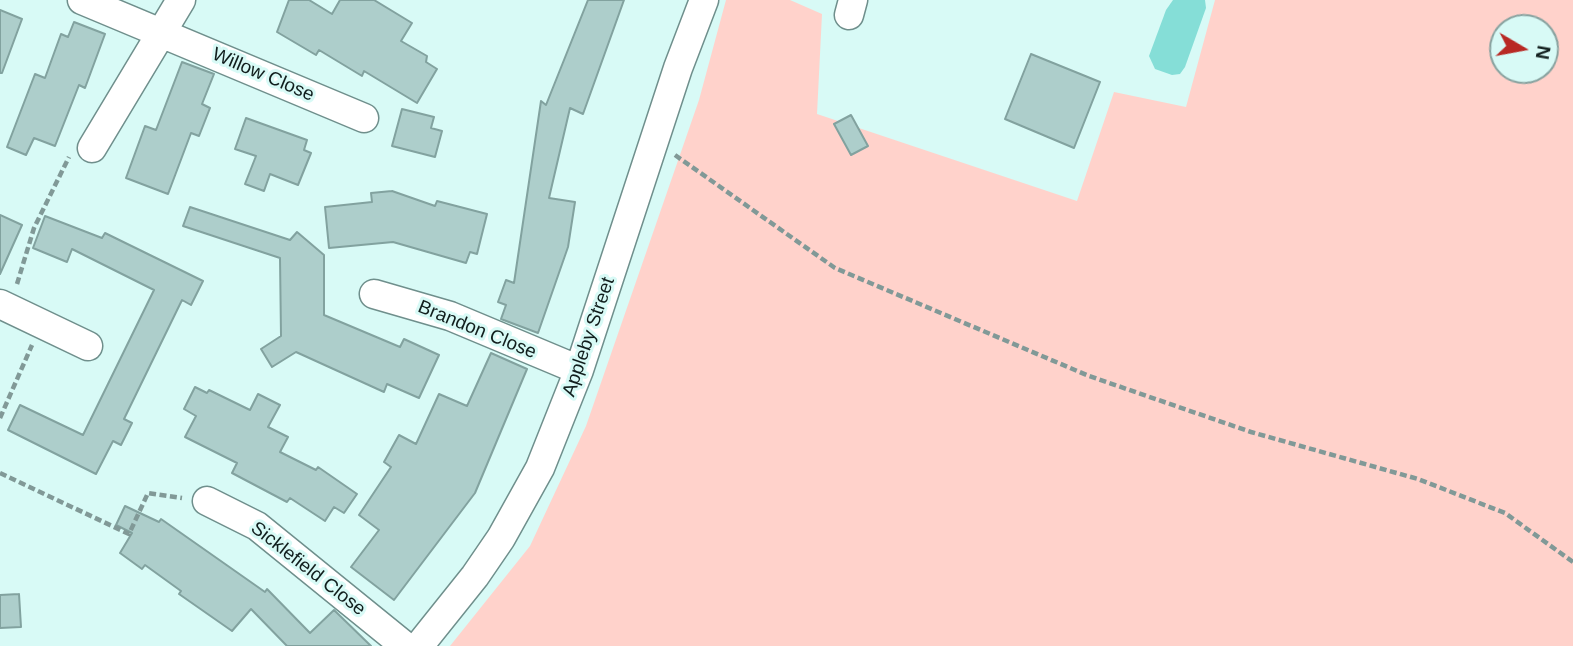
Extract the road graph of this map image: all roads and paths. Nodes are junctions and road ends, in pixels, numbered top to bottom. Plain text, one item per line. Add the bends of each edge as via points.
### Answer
1 (82, 0) edge
2 (181, 0) edge
3 (704, 0) edge
4 (162, 32) junction
5 (364, 118) dead end
6 (655, 140) junction
7 (92, 149) joint
8 (374, 294) dead end
9 (1, 305) edge
10 (41, 325) junction
11 (88, 346) dead end
12 (579, 370) junction
13 (0, 418) edge
14 (0, 473) edge
15 (207, 501) joint
16 (1573, 562) edge
17 (405, 646) edge
18 (419, 646) edge

1 - 4 street, Willow Close
2 - 4 street
3 - 6 street, Appleby Street
4 - 5 street, Willow Close
4 - 7 street
6 - 12 street, Appleby Street
6 - 16 path via 835,268 1089,376 1251,432 1418,479 1505,513
7 - 9 path via 71,155 34,228 20,280
8 - 12 street, Brandon Close via 450,316
9 - 10 street
10 - 11 street
10 - 13 path
12 - 18 street, Appleby Street via 524,502 475,576
14 - 15 path via 129,534 148,493
15 - 17 street, Sicklefield Close via 257,526

